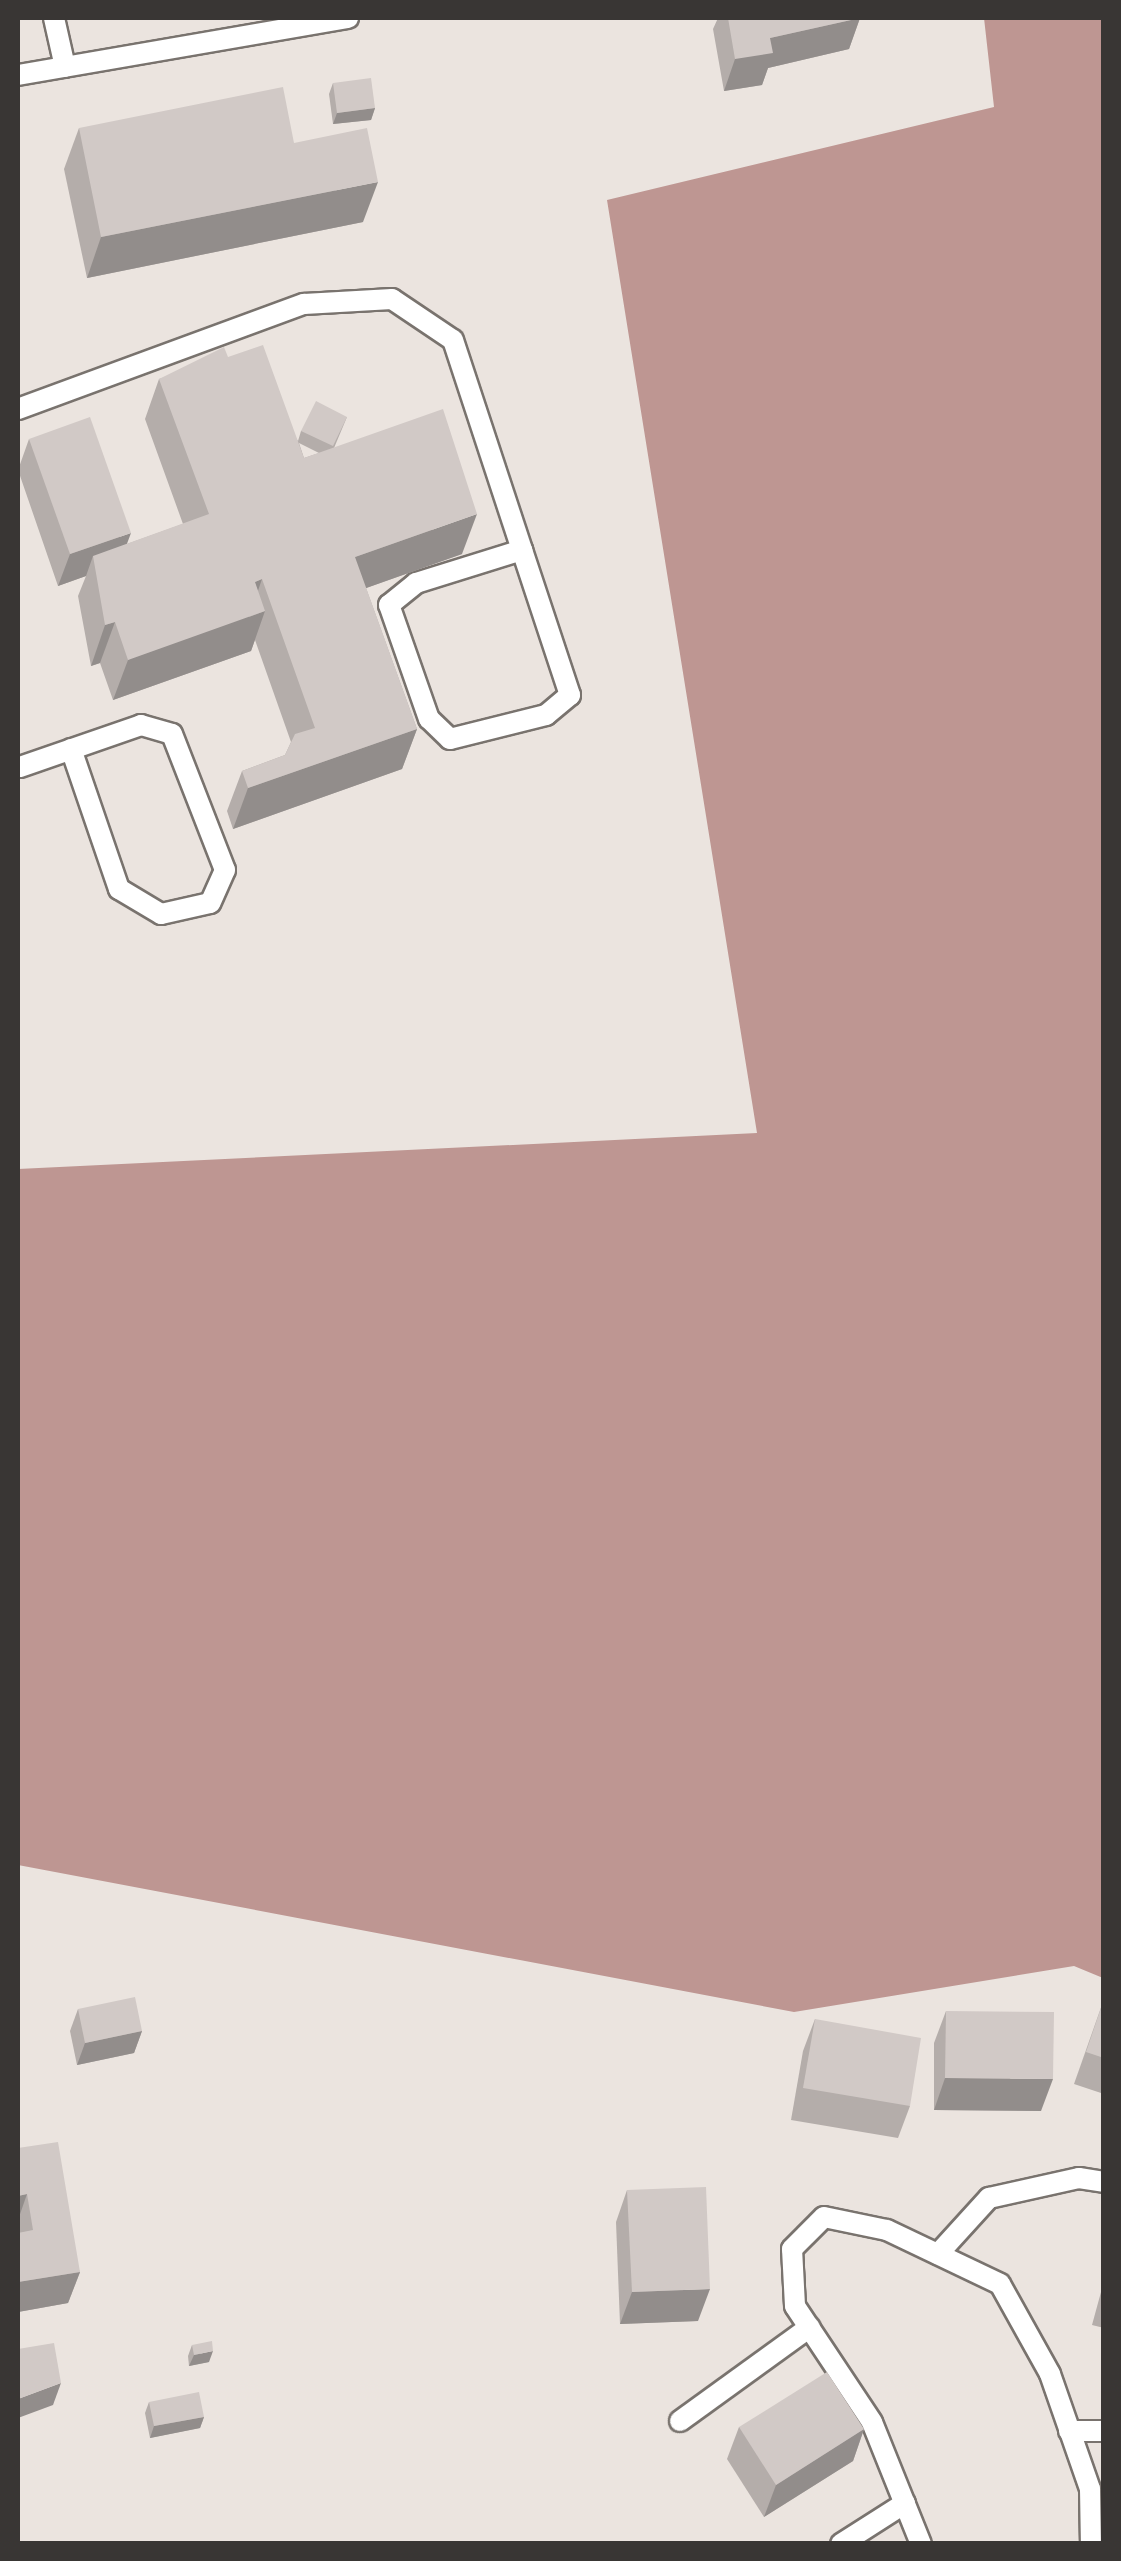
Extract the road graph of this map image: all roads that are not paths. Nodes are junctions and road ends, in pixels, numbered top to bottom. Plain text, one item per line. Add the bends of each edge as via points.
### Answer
1 (54, 18) edge
2 (348, 18) edge
3 (65, 67) junction
4 (18, 75) edge
5 (18, 409) edge
6 (522, 550) junction
7 (71, 750) junction
8 (18, 765) edge
9 (1104, 2182) edge
10 (938, 2254) junction
11 (810, 2328) junction
12 (680, 2421) dead end
13 (1104, 2431) edge
14 (1069, 2432) junction
15 (905, 2503) junction
16 (841, 2544) edge
17 (921, 2544) edge
18 (1091, 2544) edge

1 - 3 lane
2 - 3 lane
3 - 4 lane
5 - 6 lane via 304,304 392,298 452,340
6 - 6 lane via 570,696 546,715 450,739 430,719 389,606 416,583
7 - 7 lane via 141,725 172,734 225,870 210,903 160,914 119,890
7 - 8 lane
9 - 10 lane via 1079,2178 990,2198
10 - 11 lane via 824,2216 792,2249 796,2306
10 - 14 lane via 1000,2284
11 - 12 lane
11 - 15 lane via 872,2422
13 - 14 lane
14 - 18 lane via 1090,2489
15 - 16 lane
15 - 17 lane

